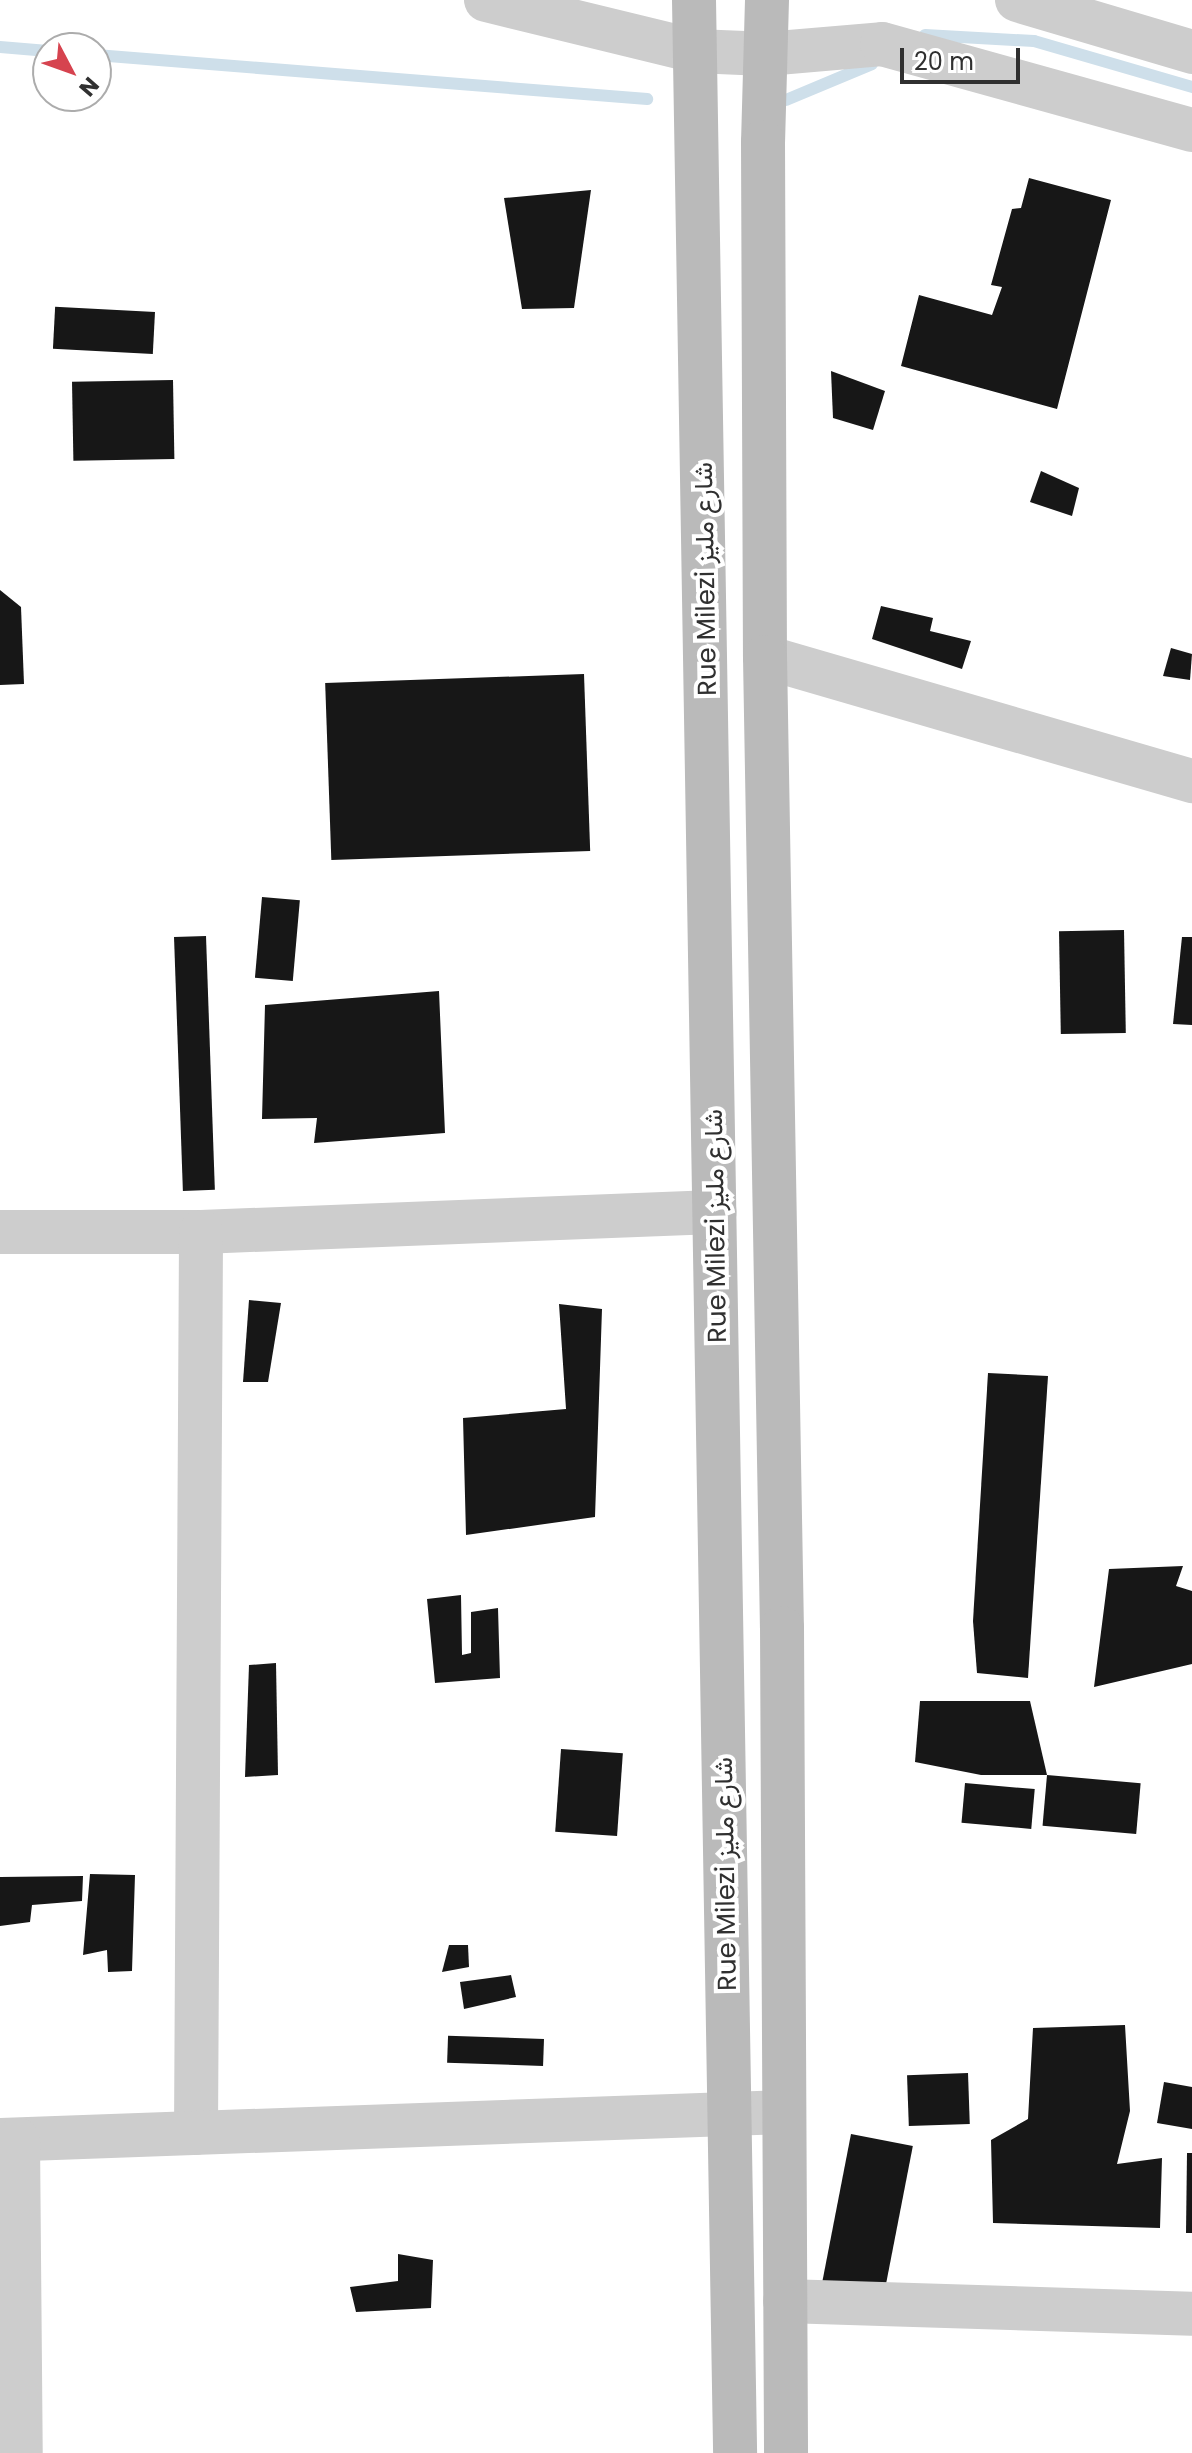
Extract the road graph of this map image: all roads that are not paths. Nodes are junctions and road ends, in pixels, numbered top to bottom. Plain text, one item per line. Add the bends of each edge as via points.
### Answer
1 (486, 0) edge
2 (694, 0) edge
3 (767, 0) edge
4 (1017, 0) edge
5 (695, 51) junction
6 (1192, 52) edge
7 (766, 54) junction
8 (1192, 130) edge
9 (765, 657) junction
10 (1192, 781) edge
11 (715, 1212) junction
12 (0, 1232) edge
13 (201, 1232) junction
14 (784, 2112) junction
15 (729, 2114) junction
16 (196, 2133) junction
17 (9, 2140) edge
18 (785, 2301) junction
19 (1192, 2314) edge
20 (21, 2453) edge
21 (735, 2453) edge
22 (786, 2453) edge

1 - 5 street
2 - 5 street, Rue Milezi شارع مليز
3 - 7 street
4 - 6 street
5 - 7 street
5 - 11 street, Rue Milezi شارع مليز
7 - 8 street via 882,44
7 - 9 street
9 - 10 street
9 - 14 street via 782,1628
11 - 13 street
11 - 15 street, Rue Milezi شارع مليز
12 - 13 street
13 - 16 street
14 - 15 street
14 - 18 street
15 - 16 street
15 - 21 street, Rue Milezi شارع مليز
16 - 17 street
17 - 20 street
18 - 19 street
18 - 22 street

